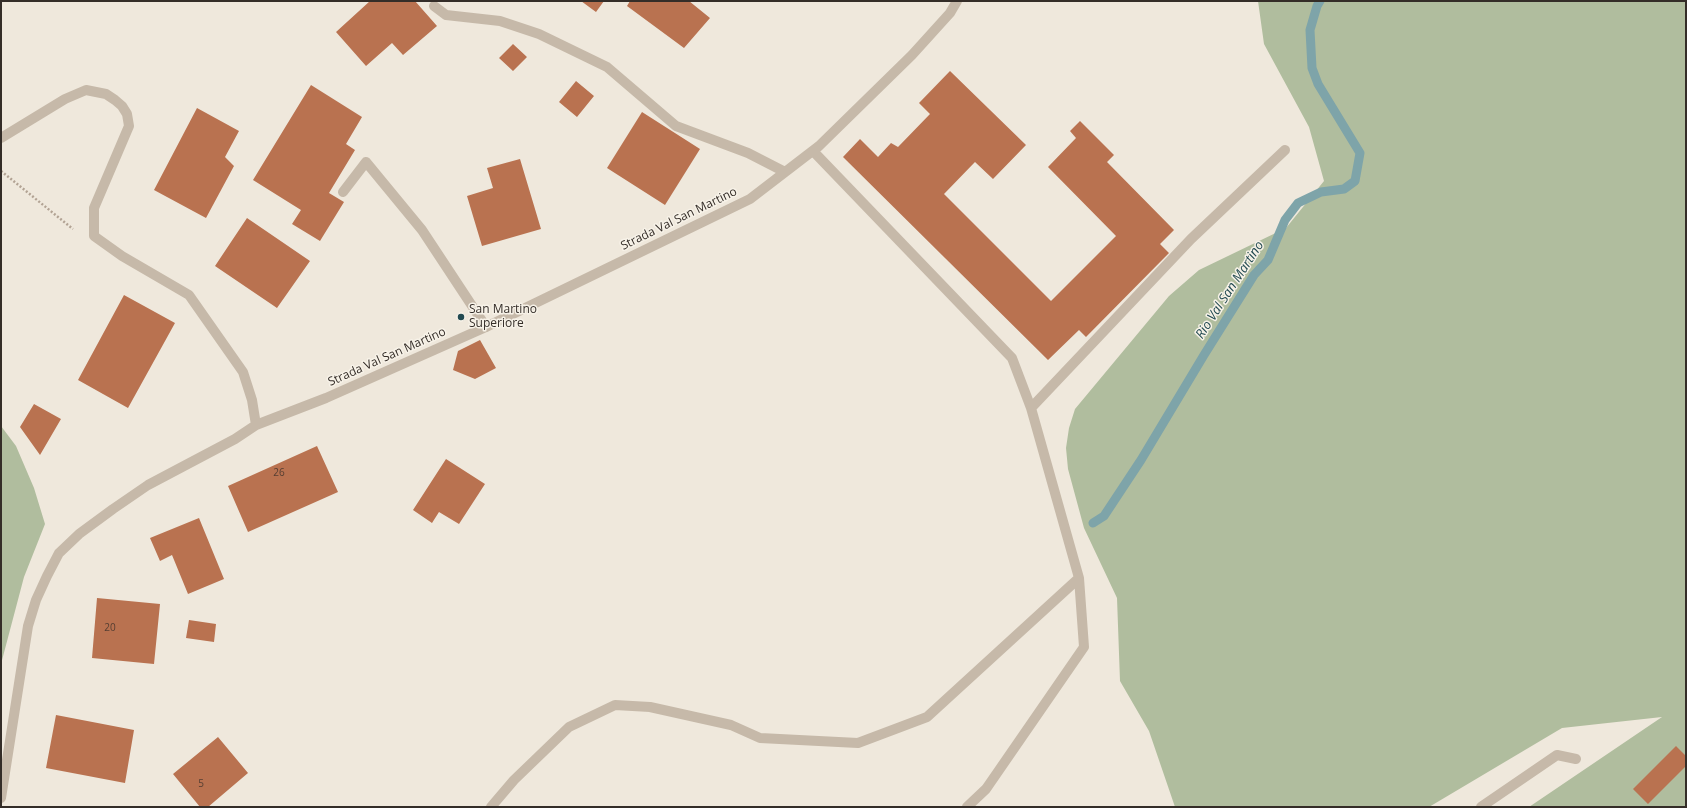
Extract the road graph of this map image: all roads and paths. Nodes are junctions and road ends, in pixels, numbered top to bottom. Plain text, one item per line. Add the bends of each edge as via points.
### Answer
1 (957, 1) edge
2 (434, 6) dead end
3 (1, 138) edge
4 (1285, 150) dead end
5 (813, 151) junction
6 (1, 171) edge
7 (785, 172) junction
8 (343, 192) dead end
9 (94, 236) junction
10 (486, 327) junction
11 (1031, 408) junction
12 (256, 425) junction
13 (1079, 578) junction
14 (1576, 759) dead end
15 (1, 798) edge
16 (492, 807) edge
17 (967, 807) edge
18 (1481, 807) edge

1 - 5 street, Strada Val San Martino via 950,13 912,55
2 - 7 street via 446,15 500,21 539,34 607,67 676,126 748,153
3 - 9 street via 65,99 86,90 106,94 122,106 127,114 129,126 94,208
4 - 11 street via 1191,239
5 - 7 street, Strada Val San Martino
5 - 11 street via 1012,358
6 - 9 path via 75,230
7 - 10 street, Strada Val San Martino via 750,199
8 - 10 street via 366,162 422,230
9 - 12 street via 122,256 189,294 242,372 252,400
10 - 12 street, Strada Val San Martino via 326,398
11 - 13 street
12 - 15 street, Strada Val San Martino via 235,439 148,485 79,534 60,553 36,600 28,626
13 - 16 street via 927,717 858,743 760,738 724,723 650,707 615,705 568,727 514,780
13 - 17 street via 1084,647 986,789
14 - 18 street via 1557,755

